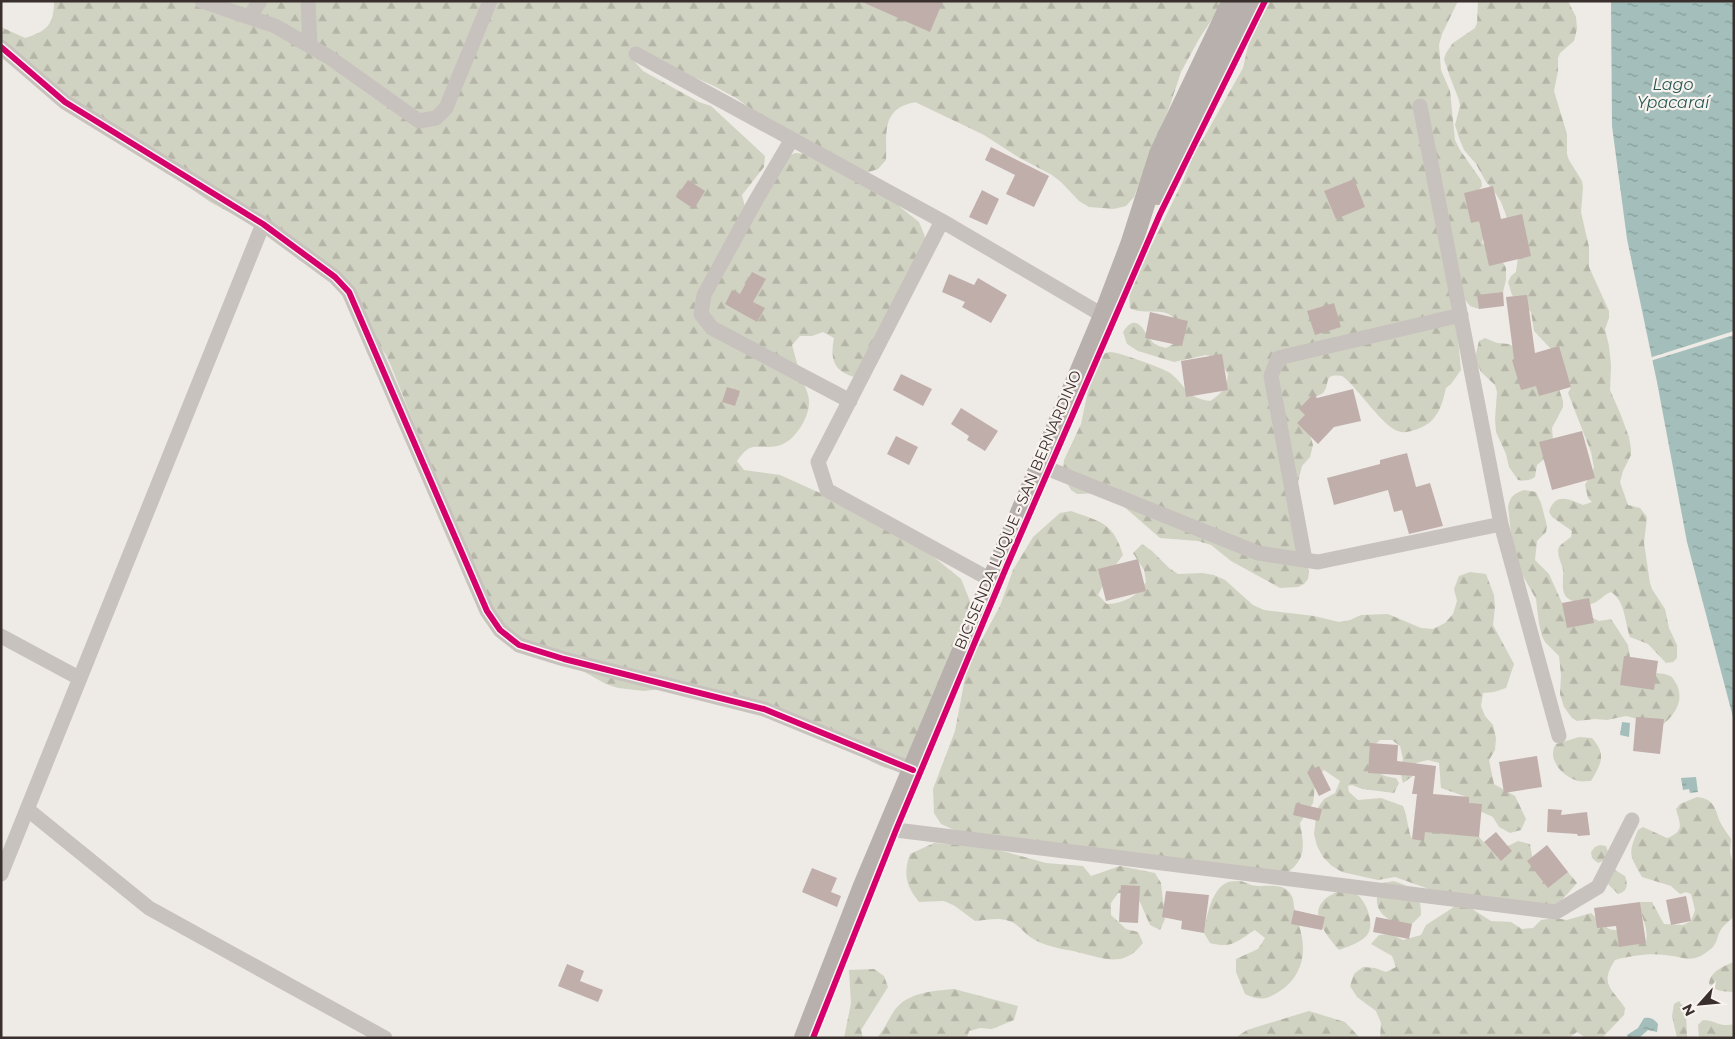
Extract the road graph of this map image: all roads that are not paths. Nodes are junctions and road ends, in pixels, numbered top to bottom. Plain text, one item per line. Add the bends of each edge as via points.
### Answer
1 (202, 1) edge
2 (260, 1) edge
3 (308, 1) edge
4 (1233, 1) edge
5 (1252, 1) edge
6 (488, 4) edge
7 (249, 17) junction
8 (310, 46) junction
9 (1, 48) edge
10 (636, 54) dead end
11 (1420, 106) dead end
12 (792, 139) junction
13 (942, 221) junction
14 (263, 224) junction
15 (1130, 246) junction
16 (1461, 315) junction
17 (1104, 316) junction
18 (850, 401) junction
19 (1043, 462) junction
20 (1501, 524) junction
21 (1305, 560) junction
22 (992, 581) junction
23 (1, 636) edge
24 (79, 678) junction
25 (1559, 736) dead end
26 (913, 770) junction
27 (896, 808) junction
28 (27, 809) junction
29 (1632, 820) dead end
30 (1, 874) edge
31 (385, 1038) edge
32 (805, 1038) edge

1 - 7 street
2 - 7 street
3 - 8 street
4 - 15 main road via 1160,154
5 - 15 main road via 1174,165
6 - 8 street via 446,108 436,118 419,121
7 - 8 street via 275,26
9 - 14 street via 65,102
10 - 12 street
11 - 16 street
12 - 13 street
12 - 18 street via 704,295 701,314 712,328
13 - 17 street
13 - 18 street
14 - 24 street
14 - 26 street via 335,277 348,292 487,611 500,630 519,645 564,659 764,709
15 - 17 main road
16 - 20 street
16 - 21 street via 1278,358 1271,376
17 - 19 main road
18 - 22 street via 818,462 827,490
19 - 21 street via 1050,469 1258,553
19 - 22 main road
20 - 21 street via 1318,562
20 - 25 street
22 - 26 main road
23 - 24 street
24 - 28 street
26 - 27 main road
27 - 29 street via 896,830 1556,912 1598,887
27 - 32 main road
28 - 30 street
28 - 31 street via 149,908

